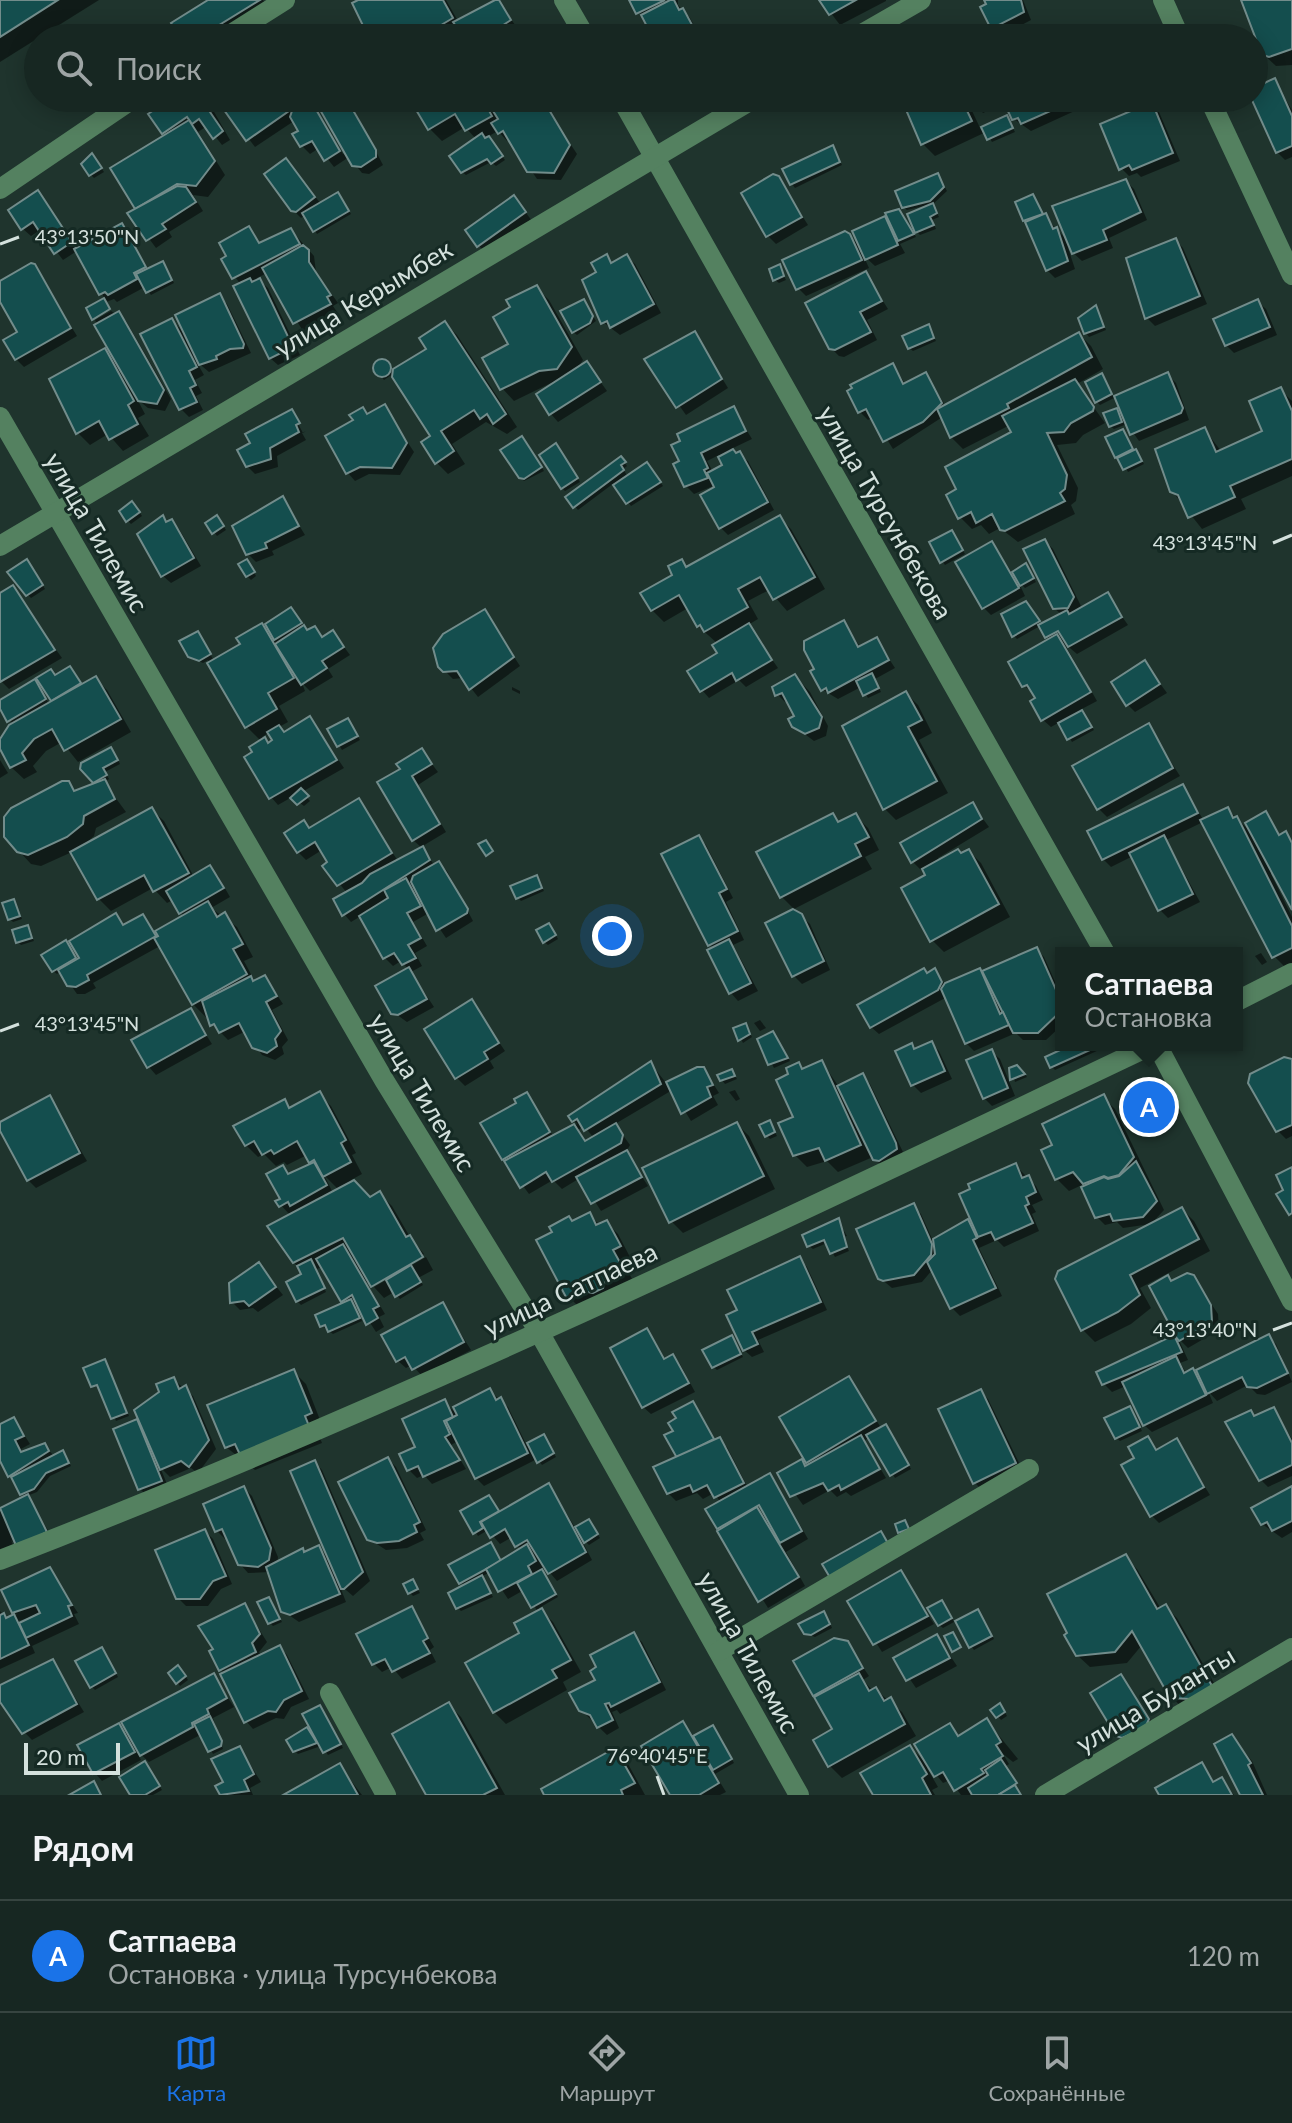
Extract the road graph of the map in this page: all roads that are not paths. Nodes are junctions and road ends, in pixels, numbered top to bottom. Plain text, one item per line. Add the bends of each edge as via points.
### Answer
1 (564, 0) edge
2 (921, 0) edge
3 (1163, 0) edge
4 (276, 2) edge
5 (245, 24) edge
6 (578, 24) edge
7 (879, 24) edge
8 (1174, 24) edge
9 (113, 112) edge
10 (629, 112) edge
11 (731, 112) edge
12 (1216, 112) edge
13 (654, 156) junction
14 (0, 189) edge
15 (1292, 275) edge
16 (0, 417) edge
17 (55, 511) junction
18 (0, 546) edge
19 (1102, 947) edge
20 (1292, 973) edge
21 (1243, 998) edge
22 (1141, 1051) edge
23 (1157, 1051) edge
24 (1292, 1301) edge
25 (539, 1332) junction
26 (1029, 1469) dead end
27 (0, 1560) edge
28 (1292, 1648) edge
29 (719, 1651) junction
30 (330, 1693) dead end
31 (386, 1795) edge
32 (799, 1795) edge
33 (1045, 1795) edge

1 - 6 street
2 - 7 street
3 - 8 street
4 - 5 street
9 - 14 street
10 - 13 street, улица Турсунбекова
11 - 13 street, улица Керымбек
12 - 15 street
13 - 17 street, улица Керымбек
13 - 19 street, улица Турсунбекова
16 - 17 street, улица Тилемис
17 - 18 street, улица Керымбек
17 - 25 street, улица Тилемис via 384,1080
20 - 21 street
22 - 25 street, улица Сатпаева
23 - 24 street
25 - 27 street, улица Сатпаева via 309,1435
25 - 29 street, улица Тилемис
26 - 29 street
28 - 33 street, улица Буланты
29 - 32 street, улица Тилемис
30 - 31 street

